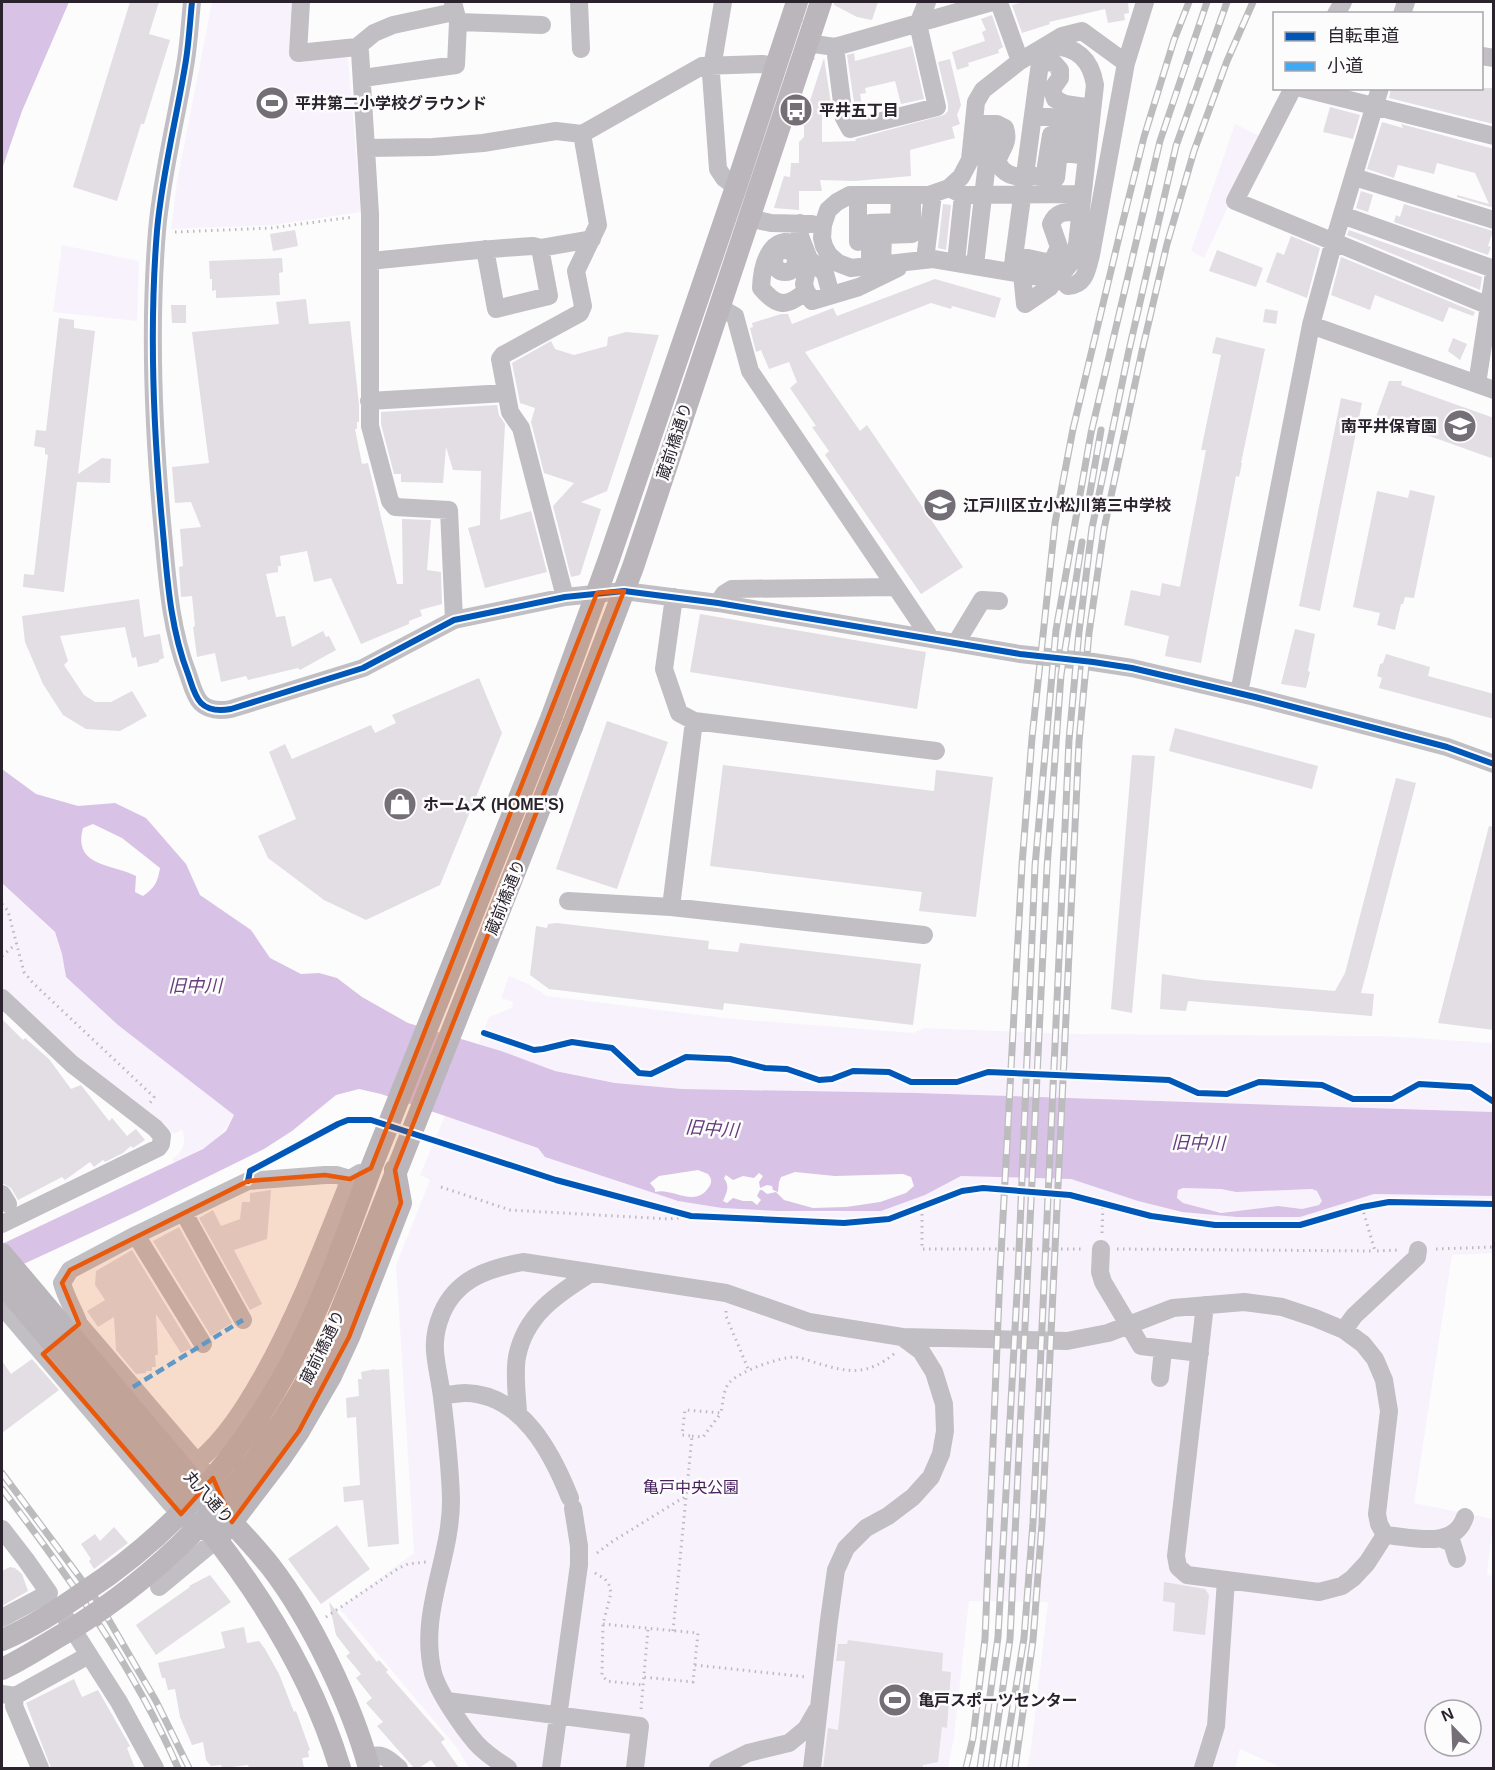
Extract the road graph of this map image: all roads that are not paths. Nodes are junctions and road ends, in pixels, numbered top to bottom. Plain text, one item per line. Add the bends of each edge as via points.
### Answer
1 (192, 2) edge
2 (301, 2) edge
3 (579, 2) edge
4 (723, 2) edge
5 (821, 2) edge
6 (927, 2) edge
7 (1145, 2) edge
8 (996, 5) edge
9 (790, 8) edge
10 (455, 12) edge
11 (918, 24) junction
12 (542, 25) dead end
13 (357, 47) junction
14 (836, 47) junction
15 (807, 48) junction
16 (581, 49) dead end
17 (1041, 55) junction
18 (1020, 61) junction
19 (1126, 63) junction
20 (712, 66) junction
21 (775, 66) junction
22 (363, 78) junction
23 (1292, 90) edge
24 (1309, 90) edge
25 (1379, 90) edge
26 (1374, 107) junction
27 (1033, 115) junction
28 (974, 130) junction
29 (1090, 131) junction
30 (582, 134) junction
31 (1494, 136) edge
32 (366, 148) junction
33 (1046, 166) dead end
34 (1354, 177) junction
35 (1024, 183) junction
36 (736, 187) junction
37 (948, 192) junction
38 (858, 195) junction
39 (906, 195) junction
40 (983, 195) junction
41 (1081, 203) junction
42 (1342, 215) junction
43 (748, 218) junction
44 (1494, 220) edge
45 (800, 223) junction
46 (823, 225) junction
47 (592, 239) junction
48 (1334, 241) junction
49 (540, 248) junction
50 (485, 249) junction
51 (370, 261) junction
52 (918, 261) junction
53 (956, 262) junction
54 (975, 265) junction
55 (870, 266) junction
56 (1016, 267) junction
57 (791, 268) junction
58 (831, 268) junction
59 (1494, 271) edge
60 (1057, 276) junction
61 (806, 291) junction
62 (831, 295) junction
63 (718, 307) junction
64 (1490, 307) edge
65 (1311, 325) junction
66 (1485, 387) edge
67 (506, 393) junction
68 (369, 401) junction
69 (895, 587) junction
70 (624, 591) junction
71 (597, 593) junction
72 (565, 597) junction
73 (674, 597) junction
74 (999, 601) dead end
75 (718, 603) junction
76 (454, 620) junction
77 (931, 639) junction
78 (956, 643) junction
79 (1239, 693) junction
80 (694, 721) junction
81 (562, 722) junction
82 (936, 751) dead end
83 (1494, 764) edge
84 (568, 901) dead end
85 (671, 907) junction
86 (924, 934) dead end
87 (2, 998) edge
88 (371, 1168) junction
89 (395, 1170) junction
90 (350, 1179) junction
91 (184, 1213) junction
92 (2, 1224) edge
93 (136, 1235) junction
94 (1101, 1249) road end
95 (1418, 1250) dead end
96 (2, 1254) edge
97 (591, 1273) junction
98 (2, 1283) edge
99 (1205, 1305) junction
100 (2, 1306) edge
101 (243, 1320) dead end
102 (79, 1324) junction
103 (1128, 1325) junction
104 (1344, 1330) junction
105 (902, 1337) junction
106 (203, 1344) dead end
107 (1163, 1350) junction
108 (1200, 1353) junction
109 (44, 1354) junction
110 (1160, 1378) dead end
111 (442, 1396) junction
112 (518, 1412) junction
113 (188, 1477) junction
114 (1465, 1517) dead end
115 (232, 1522) junction
116 (2, 1529) edge
117 (1385, 1535) junction
118 (217, 1539) junction
119 (1442, 1539) junction
120 (1457, 1559) dead end
121 (1226, 1580) junction
122 (159, 1587) dead end
123 (49, 1593) junction
124 (2, 1618) edge
125 (2, 1640) edge
126 (89, 1655) junction
127 (2, 1669) edge
128 (8, 1695) edge
129 (447, 1701) junction
130 (819, 1706) junction
131 (557, 1716) junction
132 (354, 1724) junction
133 (327, 1733) junction
134 (368, 1763) edge
135 (40, 1768) edge
136 (155, 1768) edge
137 (340, 1768) edge
138 (399, 1768) edge
139 (508, 1768) edge
140 (551, 1768) edge
141 (635, 1768) edge
142 (718, 1768) edge
143 (812, 1768) edge
144 (1203, 1768) edge

1 - 76 street via 186,60 161,195 151,355 169,604 181,655 200,702 218,711 231,709 363,668
2 - 13 street via 298,53
3 - 16 street
4 - 20 street
5 - 15 main road, 蔵前橋通り
6 - 11 street
7 - 19 street
8 - 11 street
8 - 18 street
9 - 21 main road, 蔵前橋通り
10 - 12 street
10 - 13 street via 393,25 374,33
10 - 22 street via 456,65
11 - 14 street
11 - 14 street via 937,107 850,129 844,117
13 - 22 street
14 - 15 street
15 - 43 main road, 蔵前橋通り
17 - 18 street
17 - 19 street via 1062,36 1082,31
17 - 27 street
17 - 29 street via 1060,70 1060,78 1052,89 1055,99 1065,104
17 - 29 street via 1063,46 1080,53 1088,62 1095,85
18 - 28 street via 983,90 976,102
19 - 60 street via 1084,278 1068,286
20 - 21 street
20 - 30 street via 702,66
20 - 36 street via 718,169
21 - 36 main road, 蔵前橋通り
22 - 32 street
23 - 48 street via 1235,201
24 - 26 street
25 - 26 street
26 - 31 street
26 - 34 street
27 - 29 street
27 - 35 street
28 - 35 street via 997,124 1005,128 1007,143 997,162 1009,176
28 - 37 street via 970,160
28 - 40 street via 990,137
29 - 33 street via 1051,135
29 - 35 street via 1059,152 1056,178
29 - 41 street
30 - 32 street via 556,131 433,147
30 - 47 street via 598,225
32 - 51 street
34 - 42 street
34 - 44 street
35 - 40 street
35 - 41 street
35 - 56 street
36 - 71 main road, 蔵前橋通り
37 - 39 street
37 - 40 street
37 - 52 street
37 - 53 street
38 - 39 street
38 - 46 street via 837,202 828,210
38 - 55 street
39 - 55 street via 899,222 870,223
40 - 54 street
41 - 56 street via 1055,216 1051,224 1059,246 1053,260
41 - 60 street via 1076,253 1072,263
42 - 48 street
42 - 59 street
43 - 45 street
43 - 63 main road, 蔵前橋通り
45 - 46 street
45 - 57 street
46 - 58 street
47 - 49 street
47 - 67 street via 576,271 583,306 580,313 502,355
48 - 64 street
48 - 65 street
49 - 50 street
49 - 50 street via 549,296 496,309
50 - 51 street
51 - 68 street
52 - 53 street
52 - 55 street
52 - 62 street via 860,287
53 - 54 street
54 - 56 street
55 - 58 street
56 - 60 street via 1040,277
56 - 60 street via 1025,304 1050,287
57 - 58 street
57 - 61 street
57 - 61 street via 761,288 772,302 779,303 795,300
58 - 62 street
59 - 64 street
61 - 62 street via 812,301
63 - 69 street via 735,316 750,371
63 - 70 main road, 蔵前橋通り
64 - 66 street
65 - 66 street
65 - 79 street
67 - 68 street
67 - 72 street via 510,412 521,428
68 - 76 street via 370,426 390,501 395,507 449,510
69 - 75 street via 732,589
69 - 77 street
70 - 71 street
70 - 73 street
70 - 81 main road, 蔵前橋通り
71 - 72 street
71 - 81 main road, 蔵前橋通り
72 - 76 street
73 - 75 street
73 - 80 street via 664,669 679,713
74 - 78 street via 982,600
75 - 77 street
77 - 78 street
78 - 79 street via 1132,668
79 - 83 street via 1447,747
80 - 82 street
80 - 85 street
81 - 88 main road, 蔵前橋通り, bridge
81 - 89 main road, 蔵前橋通り, bridge
84 - 85 street
85 - 86 street
87 - 92 street via 72,1064 162,1136 158,1148
88 - 90 street
88 - 125 main road, 蔵前橋通り, bridge via 301,1342 256,1422 226,1463 176,1520 134,1557 33,1625
89 - 115 main road via 401,1203 349,1337 280,1460
89 - 127 main road, 蔵前橋通り, bridge via 327,1342 286,1418 248,1471 194,1533 144,1578 80,1623
90 - 91 street via 325,1175 248,1181
90 - 113 street via 289,1328 242,1410
91 - 93 street
91 - 101 street
93 - 102 street via 70,1270 66,1276 62,1283
93 - 106 street
94 - 103 street via 1103,1282
95 - 104 street via 1417,1257
96 - 113 main road, 丸八通り, bridge
97 - 105 street via 726,1293 809,1322
97 - 111 street via 523,1262 496,1267 457,1289 443,1312 433,1347
97 - 112 street via 546,1305 523,1336 516,1359
98 - 113 main road, 丸八通り, bridge
99 - 103 street via 1173,1308
99 - 104 street via 1244,1302 1282,1307
99 - 108 street
100 - 109 street
102 - 109 street
102 - 113 street
103 - 105 street via 1067,1341
103 - 107 street via 1141,1346
104 - 117 street via 1363,1344 1384,1380 1389,1411 1377,1514
105 - 130 street via 921,1351 934,1372 944,1404 941,1455 931,1477 913,1497 866,1528 846,1548 836,1570
107 - 108 street
107 - 110 street
108 - 121 street via 1176,1556 1178,1567 1187,1575
109 - 118 street via 171,1504 189,1522
111 - 112 street via 466,1393 490,1398
111 - 129 street via 451,1499 429,1614 428,1644 434,1676
112 - 131 street via 557,1466 571,1503 579,1546
113 - 115 main road, 丸八通り
113 - 118 main road, 丸八通り
114 - 119 street via 1462,1527
115 - 118 main road
115 - 132 main road, 丸八通り via 272,1569 310,1628
116 - 123 street
117 - 119 street
117 - 121 street via 1367,1563 1342,1586 1319,1592
118 - 122 street
118 - 133 main road, 丸八通り via 283,1635
119 - 120 street via 1452,1544
121 - 144 street via 1216,1726
123 - 124 street
123 - 126 street
126 - 128 street
126 - 136 street
128 - 135 street
129 - 131 street
129 - 139 street via 476,1744
130 - 142 street via 806,1729 789,1743 748,1754
130 - 143 street
131 - 140 street
131 - 141 street via 640,1726
132 - 133 main road
132 - 134 main road, 丸八通り
133 - 137 main road, 丸八通り
134 - 138 street via 377,1754

